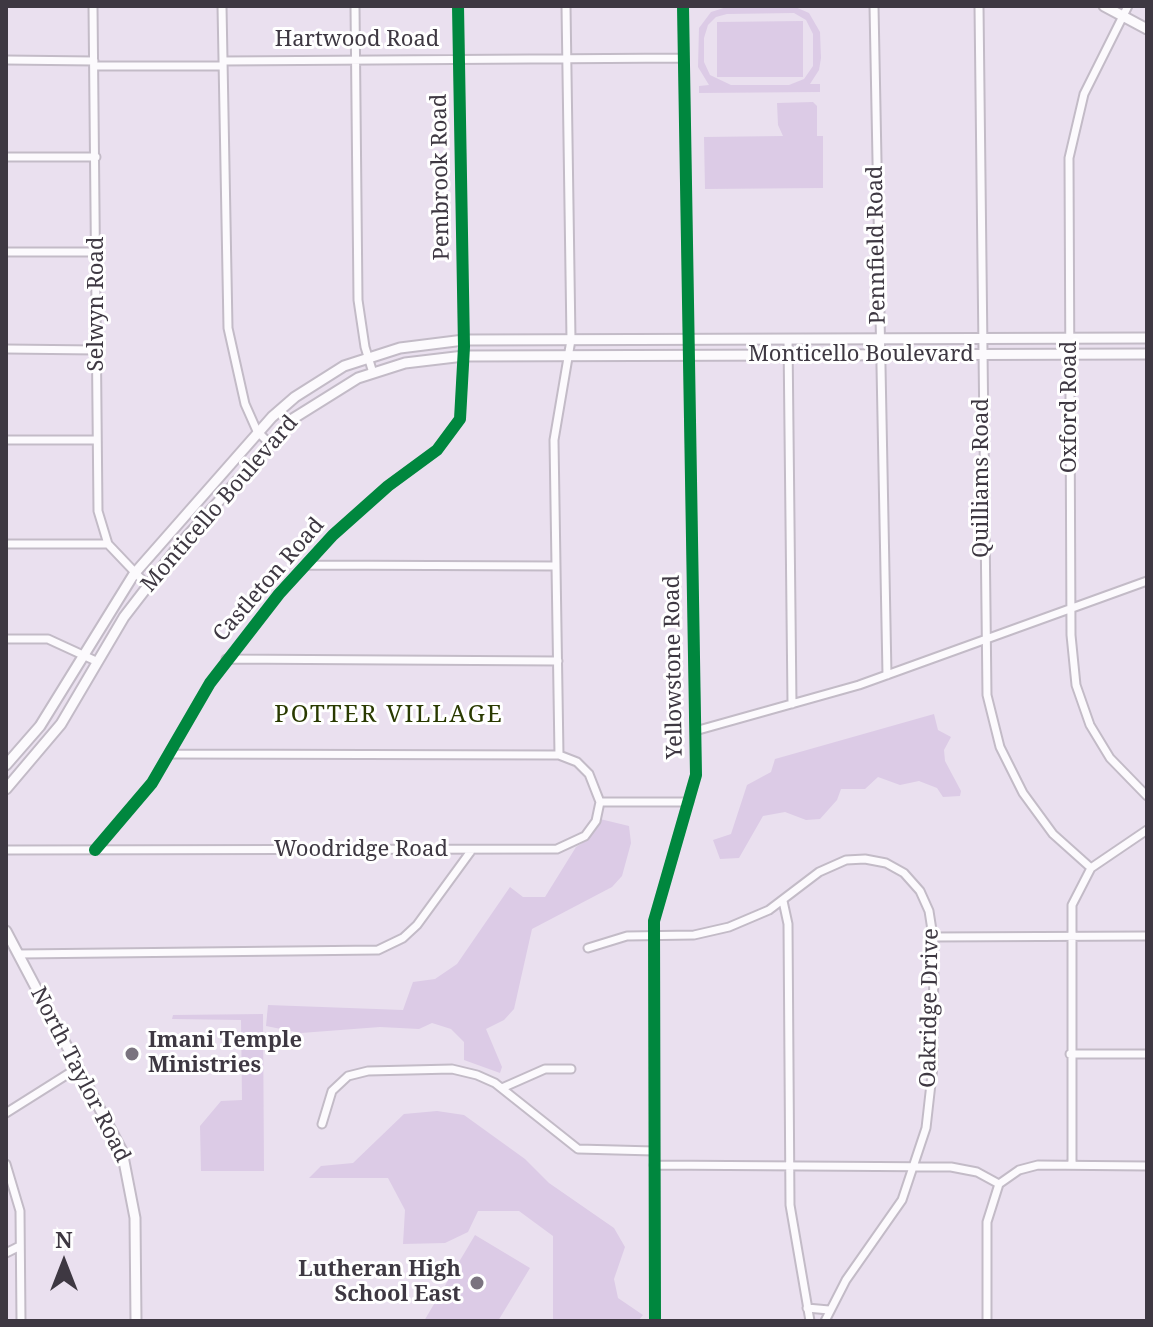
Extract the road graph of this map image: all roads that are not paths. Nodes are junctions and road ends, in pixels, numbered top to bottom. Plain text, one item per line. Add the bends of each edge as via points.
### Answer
1 (93, 6) edge
2 (222, 6) edge
3 (355, 6) edge
4 (458, 6) edge
5 (566, 6) edge
6 (683, 6) edge
7 (874, 6) edge
8 (979, 6) edge
9 (1104, 6) edge
10 (1128, 6) edge
11 (1123, 16) junction
12 (1147, 29) edge
13 (567, 58) junction
14 (684, 58) junction
15 (355, 59) junction
16 (459, 59) junction
17 (6, 60) edge
18 (94, 64) junction
19 (223, 64) junction
20 (6, 157) edge
21 (96, 157) junction
22 (6, 252) edge
23 (97, 252) junction
24 (981, 338) junction
25 (1069, 338) junction
26 (1147, 338) edge
27 (689, 339) junction
28 (788, 339) junction
29 (879, 339) junction
30 (464, 348) junction
31 (570, 348) junction
32 (6, 349) edge
33 (97, 350) junction
34 (1069, 354) junction
35 (1147, 354) edge
36 (689, 355) junction
37 (788, 355) junction
38 (882, 355) junction
39 (981, 355) junction
40 (367, 358) junction
41 (373, 373) junction
42 (257, 431) junction
43 (6, 440) edge
44 (96, 440) junction
45 (269, 443) junction
46 (6, 544) edge
47 (108, 544) junction
48 (306, 565) junction
49 (556, 566) junction
50 (134, 574) junction
51 (1147, 581) edge
52 (147, 585) junction
53 (1071, 608) junction
54 (6, 639) edge
55 (983, 641) junction
56 (84, 654) junction
57 (226, 659) junction
58 (558, 661) junction
59 (98, 662) junction
60 (887, 675) junction
61 (792, 704) junction
62 (695, 731) junction
63 (172, 754) junction
64 (559, 755) junction
65 (6, 765) edge
66 (6, 789) edge
67 (1147, 796) edge
68 (600, 802) junction
69 (689, 802) junction
70 (1147, 830) edge
71 (6, 850) edge
72 (95, 850) junction
73 (471, 851) junction
74 (1091, 868) junction
75 (783, 901) junction
76 (6, 931) edge
77 (653, 936) junction
78 (1069, 936) junction
79 (1147, 936) edge
80 (933, 937) junction
81 (588, 948) dead end
82 (19, 954) junction
83 (1070, 1054) junction
84 (1147, 1054) edge
85 (79, 1067) junction
86 (571, 1069) dead end
87 (502, 1088) junction
88 (6, 1113) edge
89 (322, 1124) dead end
90 (654, 1151) junction
91 (6, 1164) edge
92 (654, 1165) junction
93 (1072, 1165) junction
94 (788, 1166) junction
95 (916, 1166) junction
96 (1147, 1166) edge
97 (999, 1184) junction
98 (20, 1246) junction
99 (6, 1253) edge
100 (807, 1308) junction
101 (829, 1310) junction
102 (21, 1321) edge
103 (136, 1321) edge
104 (655, 1321) edge
105 (810, 1321) edge
106 (825, 1321) edge
107 (987, 1321) edge

1 - 18 street, Selwyn Road
2 - 19 street
3 - 15 street
4 - 16 street, Pembrook Road
5 - 13 street
6 - 14 street, Yellowstone Road
7 - 29 street, Pennfield Road
8 - 24 street, Quilliams Road
9 - 11 main road
10 - 11 street, Oxford Road
11 - 12 main road
11 - 25 street, Oxford Road via 1089,81 1071,144
13 - 14 street, Hartwood Road
13 - 16 street, Hartwood Road
13 - 31 street
14 - 27 street, Yellowstone Road
15 - 16 street, Hartwood Road
15 - 19 street, Hartwood Road
15 - 40 street via 358,300
16 - 30 street, Pembrook Road
17 - 18 street, Hartwood Road
18 - 19 street, Hartwood Road
18 - 21 street, Selwyn Road
19 - 42 street via 228,328 237,381
20 - 21 street
21 - 23 street, Selwyn Road
22 - 23 street
23 - 33 street, Selwyn Road
24 - 25 main road, Monticello Boulevard
24 - 29 main road, Monticello Boulevard
24 - 39 street, Quilliams Road
25 - 26 main road, Monticello Boulevard
25 - 34 street, Oxford Road
27 - 28 main road, Monticello Boulevard
27 - 31 main road, Monticello Boulevard
27 - 36 street, Yellowstone Road
28 - 29 main road, Monticello Boulevard
28 - 37 street
29 - 38 street, Pennfield Road
30 - 31 main road, Monticello Boulevard
30 - 31 main road, Monticello Boulevard
30 - 40 main road, Monticello Boulevard via 412,345
30 - 41 main road, Monticello Boulevard
30 - 48 street, Castleton Road via 463,409 455,429
31 - 36 main road, Monticello Boulevard
31 - 49 street via 555,431
32 - 33 street
33 - 44 street, Selwyn Road
34 - 35 main road, Monticello Boulevard
34 - 39 main road, Monticello Boulevard
34 - 53 street, Oxford Road
36 - 37 main road, Monticello Boulevard
36 - 62 street, Yellowstone Road
37 - 38 main road, Monticello Boulevard
37 - 61 street
38 - 39 main road, Monticello Boulevard
38 - 60 street, Pennfield Road
39 - 55 street, Quilliams Road
40 - 41 street
40 - 42 main road, Monticello Boulevard via 319,380
41 - 45 main road, Monticello Boulevard via 317,401
42 - 45 street
42 - 50 main road, Monticello Boulevard
43 - 44 street
44 - 47 street, Selwyn Road via 98,511
45 - 52 main road, Monticello Boulevard
46 - 47 street
47 - 50 street, Selwyn Road
48 - 49 street
48 - 57 street, Castleton Road
49 - 58 street
50 - 52 street, Selwyn Road
50 - 56 main road, Monticello Boulevard
51 - 53 street
52 - 59 main road, Monticello Boulevard
53 - 55 street
53 - 67 street, Oxford Road via 1073,668 1084,711 1110,758
54 - 56 street via 36,637
55 - 60 street
55 - 74 street, Quilliams Road via 988,705 1004,757 1043,822
56 - 59 street
56 - 65 main road, Monticello Boulevard via 40,726
57 - 58 street
57 - 63 street, Castleton Road
58 - 64 street
59 - 66 main road, Monticello Boulevard via 61,724
60 - 61 street
61 - 62 street
62 - 69 street, Yellowstone Road via 696,775
63 - 64 street
63 - 72 street, Castleton Road
64 - 68 street via 589,774
68 - 69 street
68 - 73 street, Woodridge Road via 590,830 569,846
69 - 77 street, Yellowstone Road
70 - 74 street
71 - 72 street, Woodridge Road
72 - 73 street, Woodridge Road
73 - 82 street via 417,925 378,950
74 - 78 street via 1073,900
75 - 77 street, Oakridge Drive via 717,931
75 - 80 street, Oakridge Drive via 831,864 878,861 904,873 920,891
75 - 94 street via 788,924
76 - 82 main road, North Taylor Road
77 - 81 street, Oakridge Drive via 621,937
77 - 90 street, Yellowstone Road
78 - 79 street
78 - 80 street
78 - 83 street
80 - 95 street, Oakridge Drive via 933,1066
82 - 85 main road, North Taylor Road
83 - 84 street
83 - 93 street
85 - 88 street
85 - 103 main road, North Taylor Road via 110,1125 130,1181
86 - 87 street via 545,1069
87 - 89 street via 452,1069 354,1073 332,1091
87 - 90 street via 578,1149
90 - 92 street, Yellowstone Road
91 - 98 street via 20,1211
92 - 94 street
92 - 104 street, Yellowstone Road
93 - 96 street
93 - 97 street via 1027,1167
94 - 95 street
94 - 100 street
95 - 97 street via 964,1169
95 - 101 street, Oakridge Drive via 895,1211
97 - 107 street via 987,1222
98 - 99 street
98 - 102 street
100 - 101 street
100 - 105 street
101 - 106 street, Oakridge Drive

